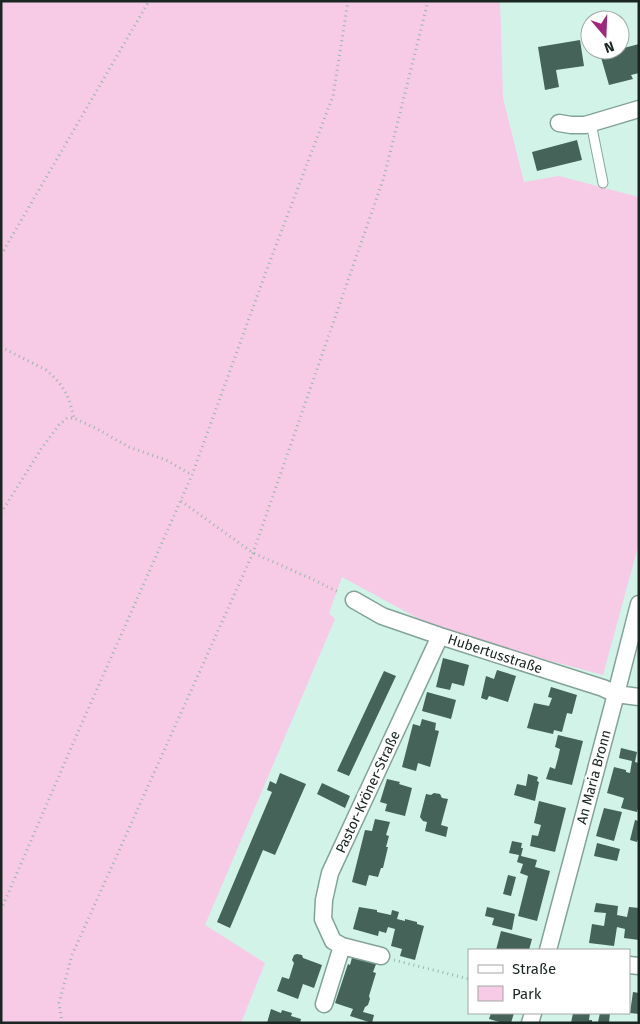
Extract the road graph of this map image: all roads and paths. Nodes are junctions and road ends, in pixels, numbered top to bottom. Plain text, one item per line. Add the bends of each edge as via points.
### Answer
1 (149, 1) edge
2 (348, 1) edge
3 (428, 1) edge
4 (639, 109) edge
5 (559, 123) dead end
6 (591, 123) junction
7 (603, 183) dead end
8 (1, 255) edge
9 (1, 347) edge
10 (74, 418) junction
11 (192, 475) junction
12 (181, 501) junction
13 (1, 513) edge
14 (253, 553) junction
15 (354, 600) joint
16 (639, 604) edge
17 (440, 636) junction
18 (616, 694) junction
19 (639, 697) edge
20 (1, 910) edge
21 (342, 946) junction
22 (548, 949) edge
23 (381, 956) joint
24 (468, 980) edge
25 (324, 1004) dead end
26 (62, 1023) edge

1 - 8 path
2 - 11 path via 333,96
3 - 14 path via 384,177
4 - 6 street
5 - 6 street
6 - 7 lane
9 - 10 path via 53,376 64,389
10 - 11 path
10 - 13 path via 66,418 41,449
11 - 12 path
12 - 14 path
12 - 20 path
14 - 15 path
14 - 26 path via 72,955 59,1003
15 - 17 street, Hubertusstraße via 382,616
16 - 18 street, An Maria Bronn
17 - 18 street, Hubertusstraße
17 - 21 street, Pastor-Kröner-Straße via 330,873 323,919 333,941
18 - 19 street, Hubertusstraße
18 - 22 street, An Maria Bronn
21 - 23 street
21 - 25 street
23 - 24 path

